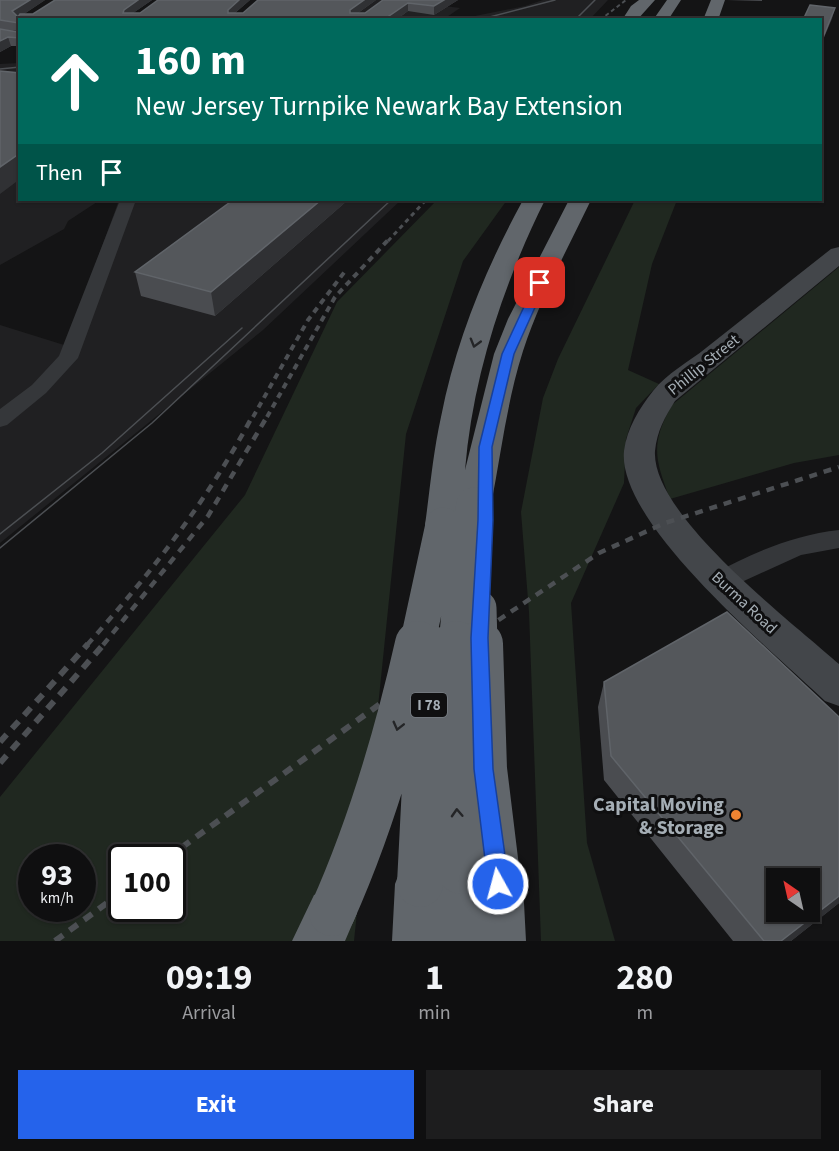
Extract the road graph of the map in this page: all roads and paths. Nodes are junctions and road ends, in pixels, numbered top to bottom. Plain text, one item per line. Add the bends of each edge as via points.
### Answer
1 (648, 0) edge
2 (674, 0) edge
3 (685, 0) edge
4 (718, 0) edge
5 (630, 18) edge
6 (661, 18) edge
7 (673, 18) edge
8 (711, 18) edge
9 (18, 23) edge
10 (0, 33) edge
11 (18, 36) edge
12 (128, 201) edge
13 (534, 201) edge
14 (580, 201) edge
15 (839, 254) edge
16 (0, 420) edge
17 (657, 510) joint
18 (468, 517) junction
19 (839, 538) edge
20 (722, 581) junction
21 (839, 689) edge
22 (460, 880) junction
23 (325, 927) edge
24 (418, 941) edge
25 (460, 941) edge
26 (500, 941) edge

1 - 5 highway
2 - 6 highway
3 - 7 highway
4 - 8 highway
9 - 10 street
10 - 11 street
12 - 16 street via 68,358 39,389
13 -> 18 highway, I 78 via 495,282 464,381 451,446
14 - 18 highway via 514,337
15 - 17 street, Phillip Street via 653,407 646,419 640,449
17 - 20 street, Burma Road via 676,536
22 -> 18 highway, bridge via 484,769 479,616
18 - 22 highway, I 78, bridge via 431,662
18 -> 23 highway, bridge via 382,785 360,848
19 - 20 street via 786,551
20 - 21 street, Burma Road
22 - 24 highway, I 78
22 - 25 highway, I 78
22 - 26 highway

